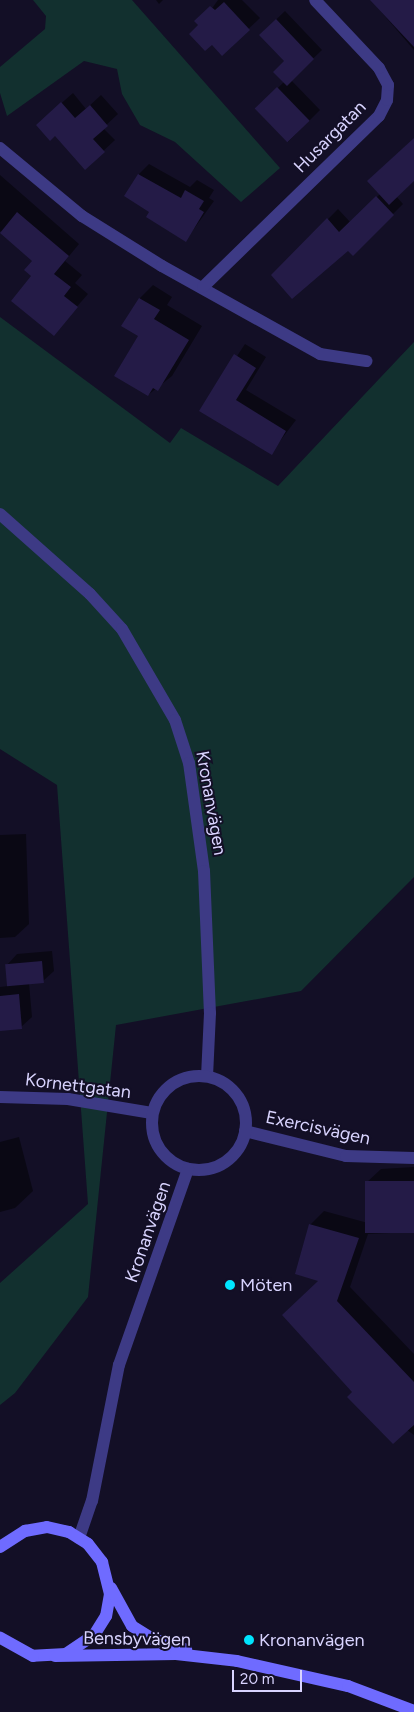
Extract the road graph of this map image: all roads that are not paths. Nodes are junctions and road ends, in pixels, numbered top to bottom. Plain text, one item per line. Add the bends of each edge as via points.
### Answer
1 (315, 0) edge
2 (0, 148) edge
3 (203, 287) junction
4 (366, 361) dead end
5 (0, 514) edge
6 (207, 1076) junction
7 (0, 1097) edge
8 (152, 1113) junction
9 (245, 1131) junction
10 (414, 1158) edge
11 (188, 1169) junction
12 (79, 1538) junction
13 (0, 1547) edge
14 (109, 1581) junction
15 (3, 1642) edge
16 (55, 1656) junction
17 (218, 1658) junction
18 (414, 1711) edge

1 - 3 street, Husargatan via 379,68 388,85 388,100 379,116
2 - 3 street via 104,231
3 - 4 street via 320,354
5 - 6 street, Kronanvägen via 90,594 122,629 175,720 191,772 204,871 210,1013
6 - 8 street via 187,1077 168,1086
6 - 9 street via 235,1092 244,1112
7 - 8 street, Kornettgatan via 68,1099
8 - 11 street via 153,1134 160,1149 170,1161
9 - 10 street, Exercisvägen via 346,1156
9 - 11 street via 229,1159 210,1169
11 - 12 street, Kronanvägen via 119,1365 92,1501
12 - 13 main road via 47,1527 25,1531
12 - 14 main road, Bensbyvägen via 102,1562
14 - 16 main road via 109,1606 100,1626 76,1649
14 - 17 main road, Bensbyvägen via 123,1614 139,1631 167,1645
15 - 16 main road, Bensbyvägen via 33,1656
16 - 17 main road, Bensbyvägen via 114,1653
17 - 18 main road, Bensbyvägen via 298,1673

